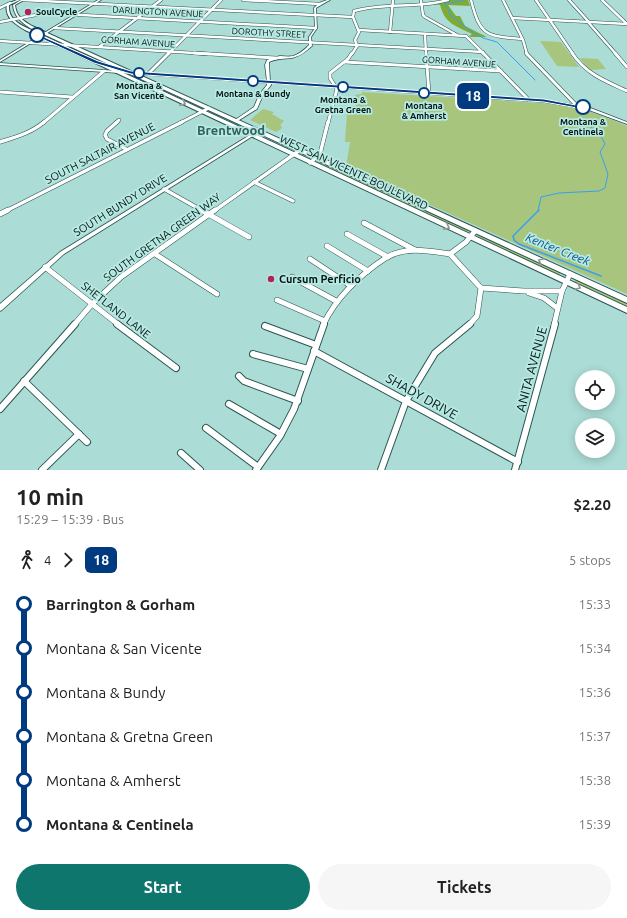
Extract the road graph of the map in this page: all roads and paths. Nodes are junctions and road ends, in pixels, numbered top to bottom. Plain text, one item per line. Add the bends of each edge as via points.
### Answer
1 (19, 0) edge
2 (23, 0) edge
3 (100, 0) edge
4 (161, 0) edge
5 (222, 0) edge
6 (243, 0) edge
7 (329, 0) edge
8 (448, 0) edge
9 (471, 0) edge
10 (503, 0) edge
11 (536, 0) edge
12 (569, 0) edge
13 (602, 0) edge
14 (393, 1) edge
15 (421, 1) edge
16 (401, 2) dead end
17 (10, 3) junction
18 (94, 4) junction
19 (320, 4) junction
20 (366, 4) dead end
21 (14, 7) junction
22 (152, 7) junction
23 (0, 9) edge
24 (7, 9) junction
25 (212, 10) junction
26 (75, 15) junction
27 (314, 15) junction
28 (353, 17) junction
29 (19, 18) junction
30 (137, 18) junction
31 (512, 18) junction
32 (12, 20) junction
33 (550, 20) junction
34 (0, 22) edge
35 (200, 22) junction
36 (588, 22) junction
37 (627, 24) edge
38 (54, 28) junction
39 (316, 28) junction
40 (26, 30) junction
41 (358, 30) junction
42 (119, 32) junction
43 (390, 32) junction
44 (45, 33) junction
45 (425, 34) junction
46 (186, 35) junction
47 (40, 36) junction
48 (457, 36) junction
49 (522, 39) junction
50 (0, 41) edge
51 (63, 41) junction
52 (312, 42) junction
53 (29, 43) junction
54 (56, 44) junction
55 (71, 45) junction
56 (357, 45) junction
57 (99, 47) junction
58 (426, 49) junction
59 (170, 51) junction
60 (483, 52) junction
61 (276, 58) junction
62 (0, 62) edge
63 (96, 62) junction
64 (345, 62) junction
65 (427, 67) junction
66 (627, 67) edge
67 (104, 70) junction
68 (115, 71) junction
69 (501, 71) junction
70 (131, 72) junction
71 (148, 74) junction
72 (152, 82) junction
73 (270, 82) junction
74 (336, 86) junction
75 (627, 91) edge
76 (0, 92) edge
77 (429, 93) junction
78 (72, 97) junction
79 (529, 100) junction
80 (576, 106) junction
81 (209, 108) junction
82 (202, 112) junction
83 (119, 120) dead end
84 (221, 120) junction
85 (236, 121) junction
86 (627, 123) edge
87 (235, 127) junction
88 (259, 131) junction
89 (252, 135) junction
90 (0, 142) edge
91 (126, 149) junction
92 (300, 150) junction
93 (293, 155) junction
94 (316, 158) junction
95 (310, 162) junction
96 (254, 182) junction
97 (164, 189) junction
98 (293, 201) dead end
99 (0, 214) edge
100 (209, 214) junction
101 (364, 223) dead end
102 (475, 231) junction
103 (347, 234) dead end
104 (249, 237) dead end
105 (470, 237) junction
106 (327, 246) dead end
107 (415, 250) junction
108 (155, 254) junction
109 (450, 254) junction
110 (388, 257) junction
111 (310, 259) dead end
112 (45, 267) junction
113 (368, 272) junction
114 (570, 274) junction
115 (292, 277) dead end
116 (566, 281) junction
117 (351, 286) junction
118 (481, 288) junction
119 (562, 290) junction
120 (524, 291) junction
121 (217, 294) dead end
122 (277, 300) dead end
123 (627, 300) edge
124 (336, 301) junction
125 (92, 304) junction
126 (0, 308) edge
127 (557, 308) junction
128 (627, 310) edge
129 (325, 321) junction
130 (265, 326) dead end
131 (315, 348) junction
132 (253, 354) dead end
133 (176, 368) dead end
134 (308, 369) junction
135 (239, 376) dead end
136 (24, 381) junction
137 (298, 401) junction
138 (406, 401) junction
139 (229, 404) dead end
140 (0, 408) edge
141 (206, 428) dead end
142 (79, 434) junction
143 (281, 434) junction
144 (87, 442) dead end
145 (181, 452) dead end
146 (518, 462) junction
147 (257, 469) edge
148 (42, 470) edge
149 (200, 470) edge
150 (381, 470) edge
151 (515, 470) edge

1 - 17 main road
2 - 18 street
2 - 21 main road
3 - 18 street
4 - 22 street
5 - 25 street
6 - 19 street
7 - 19 street
8 - 15 street via 436,3
9 - 49 street via 480,27 499,38
10 - 31 street
11 - 33 street
12 - 36 street
13 - 37 street
14 - 43 street
15 - 16 street
15 - 48 street via 425,17
17 - 23 street
17 - 24 main road
18 - 22 street
18 - 26 street
19 - 27 street via 315,8
20 - 28 street via 353,12
21 - 24 main road
21 - 29 main road
22 - 25 street
22 - 30 street
23 - 24 street
24 - 32 main road, WEST SAN VICENTE BOULEVARD
25 - 27 street
25 - 35 street
26 - 29 street, DARLINGTON AVENUE via 46,14
26 - 30 street, DARLINGTON AVENUE
26 - 38 street
27 - 28 street
27 - 39 street
28 - 41 street
29 - 32 street, DARLINGTON AVENUE
29 - 44 main road, WEST SAN VICENTE BOULEVARD
30 - 35 street, DARLINGTON AVENUE
30 - 42 street
31 - 33 street
31 - 49 street
32 - 34 street, DARLINGTON AVENUE
32 - 40 main road, WEST SAN VICENTE BOULEVARD
33 - 36 street
33 - 75 street via 585,69
35 - 39 street, DARLINGTON AVENUE
35 - 46 street
36 - 37 street
36 - 66 street
38 - 42 street, DOROTHY STREET
38 - 44 street
39 - 52 street via 310,37
40 - 44 main road
40 - 47 main road, WEST SAN VICENTE BOULEVARD
41 - 43 street
41 - 56 street via 355,40
42 - 46 street, DOROTHY STREET
42 - 57 street
43 - 45 street
44 - 47 street
44 - 51 main road, WEST SAN VICENTE BOULEVARD
45 - 48 street
45 - 58 street
46 - 52 street, DOROTHY STREET
46 - 59 street
47 - 51 main road
47 - 53 street
47 - 54 main road, WEST SAN VICENTE BOULEVARD
48 - 60 street via 466,36
49 - 80 street via 527,55
50 - 53 street, GORHAM AVENUE
51 - 55 main road, WEST SAN VICENTE BOULEVARD
52 - 56 street, DOROTHY STREET
52 - 61 street via 299,56
53 - 54 street, GORHAM AVENUE
53 - 62 street
54 - 55 street, GORHAM AVENUE
54 - 63 main road, WEST SAN VICENTE BOULEVARD
55 - 57 street, GORHAM AVENUE
55 - 70 main road, WEST SAN VICENTE BOULEVARD
56 - 58 street, DOROTHY STREET
56 - 64 street
57 - 59 street, GORHAM AVENUE
58 - 60 street, DOROTHY STREET
58 - 65 street
59 - 61 street, GORHAM AVENUE
59 - 71 street
60 - 69 street
61 - 73 street via 267,63
62 - 67 street
63 - 68 main road, WEST SAN VICENTE BOULEVARD
63 - 70 main road
64 - 65 street, GORHAM AVENUE
64 - 74 street via 330,74
65 - 69 street, GORHAM AVENUE
65 - 77 street
67 - 68 street
67 - 78 street
68 - 70 street
68 - 72 main road
68 -> 82 main road, WEST SAN VICENTE BOULEVARD
69 - 79 street
70 - 71 street
70 - 72 main road, WEST SAN VICENTE BOULEVARD
71 - 73 street
72 - 81 main road, WEST SAN VICENTE BOULEVARD
73 - 74 street
73 - 85 street via 261,94 256,108
74 - 77 street
74 - 94 street via 320,154
76 - 78 street
77 - 79 street
78 - 90 street via 31,131
79 - 80 street
80 - 86 street
81 - 82 street, SOUTH SALTAIR AVENUE
81 - 85 main road, WEST SAN VICENTE BOULEVARD
82 - 84 main road, WEST SAN VICENTE BOULEVARD
82 - 91 street, SOUTH SALTAIR AVENUE
83 - 91 street via 105,135
84 - 85 main road
84 - 87 main road, WEST SAN VICENTE BOULEVARD
85 - 87 main road
85 - 88 main road, WEST SAN VICENTE BOULEVARD
87 - 89 main road, WEST SAN VICENTE BOULEVARD
88 - 89 street, SOUTH BUNDY DRIVE
88 - 92 main road, WEST SAN VICENTE BOULEVARD
89 - 93 main road, WEST SAN VICENTE BOULEVARD
89 - 97 street, SOUTH BUNDY DRIVE
91 - 99 street, SOUTH SALTAIR AVENUE
92 - 93 street, SOUTH GRETNA GREEN WAY
92 - 94 main road, WEST SAN VICENTE BOULEVARD
93 - 95 main road, WEST SAN VICENTE BOULEVARD
93 - 96 street, SOUTH GRETNA GREEN WAY
94 - 95 street
94 - 102 main road, WEST SAN VICENTE BOULEVARD
95 -> 105 main road, WEST SAN VICENTE BOULEVARD
96 - 98 street
96 - 100 street, SOUTH GRETNA GREEN WAY
97 - 100 street
97 - 112 street, SOUTH BUNDY DRIVE via 69,248
100 - 104 street
100 - 108 street, SOUTH GRETNA GREEN WAY
101 - 107 street
102 - 105 street
114 -> 102 main road, WEST SAN VICENTE BOULEVARD
103 - 110 street
105 - 109 street
105 - 116 main road, WEST SAN VICENTE BOULEVARD
106 - 113 street
107 - 109 street
107 - 110 street
108 - 121 street
108 - 125 street, SOUTH GRETNA GREEN WAY via 121,277
109 - 118 street
110 - 113 street
111 - 117 street
112 - 125 street, SHETLAND LANE
112 - 126 street, SOUTH BUNDY DRIVE
113 - 117 street
114 - 116 street, ANITA AVENUE
114 - 123 main road, WEST SAN VICENTE BOULEVARD
115 - 124 street
116 - 119 street, ANITA AVENUE
116 -> 128 main road, WEST SAN VICENTE BOULEVARD
117 - 124 street
118 - 120 street
118 - 138 street via 477,316 435,353
119 - 120 street
119 - 127 street, ANITA AVENUE
120 - 127 street via 544,298
122 - 129 street
124 - 129 street
125 - 133 street, SHETLAND LANE
125 - 136 street, SOUTH GRETNA GREEN WAY
127 - 146 street, ANITA AVENUE
129 - 131 street
130 - 131 street, SHADY DRIVE
131 - 134 street
131 - 138 street, SHADY DRIVE
132 - 134 street
134 - 137 street
135 - 137 street via 244,381
136 - 140 street, SOUTH GRETNA GREEN WAY
136 - 142 street
137 - 143 street
138 - 146 street, SHADY DRIVE
138 - 150 street
139 - 143 street
141 - 147 street
142 - 144 street
142 - 148 street
143 - 147 street
145 - 149 street
146 - 151 street, ANITA AVENUE

